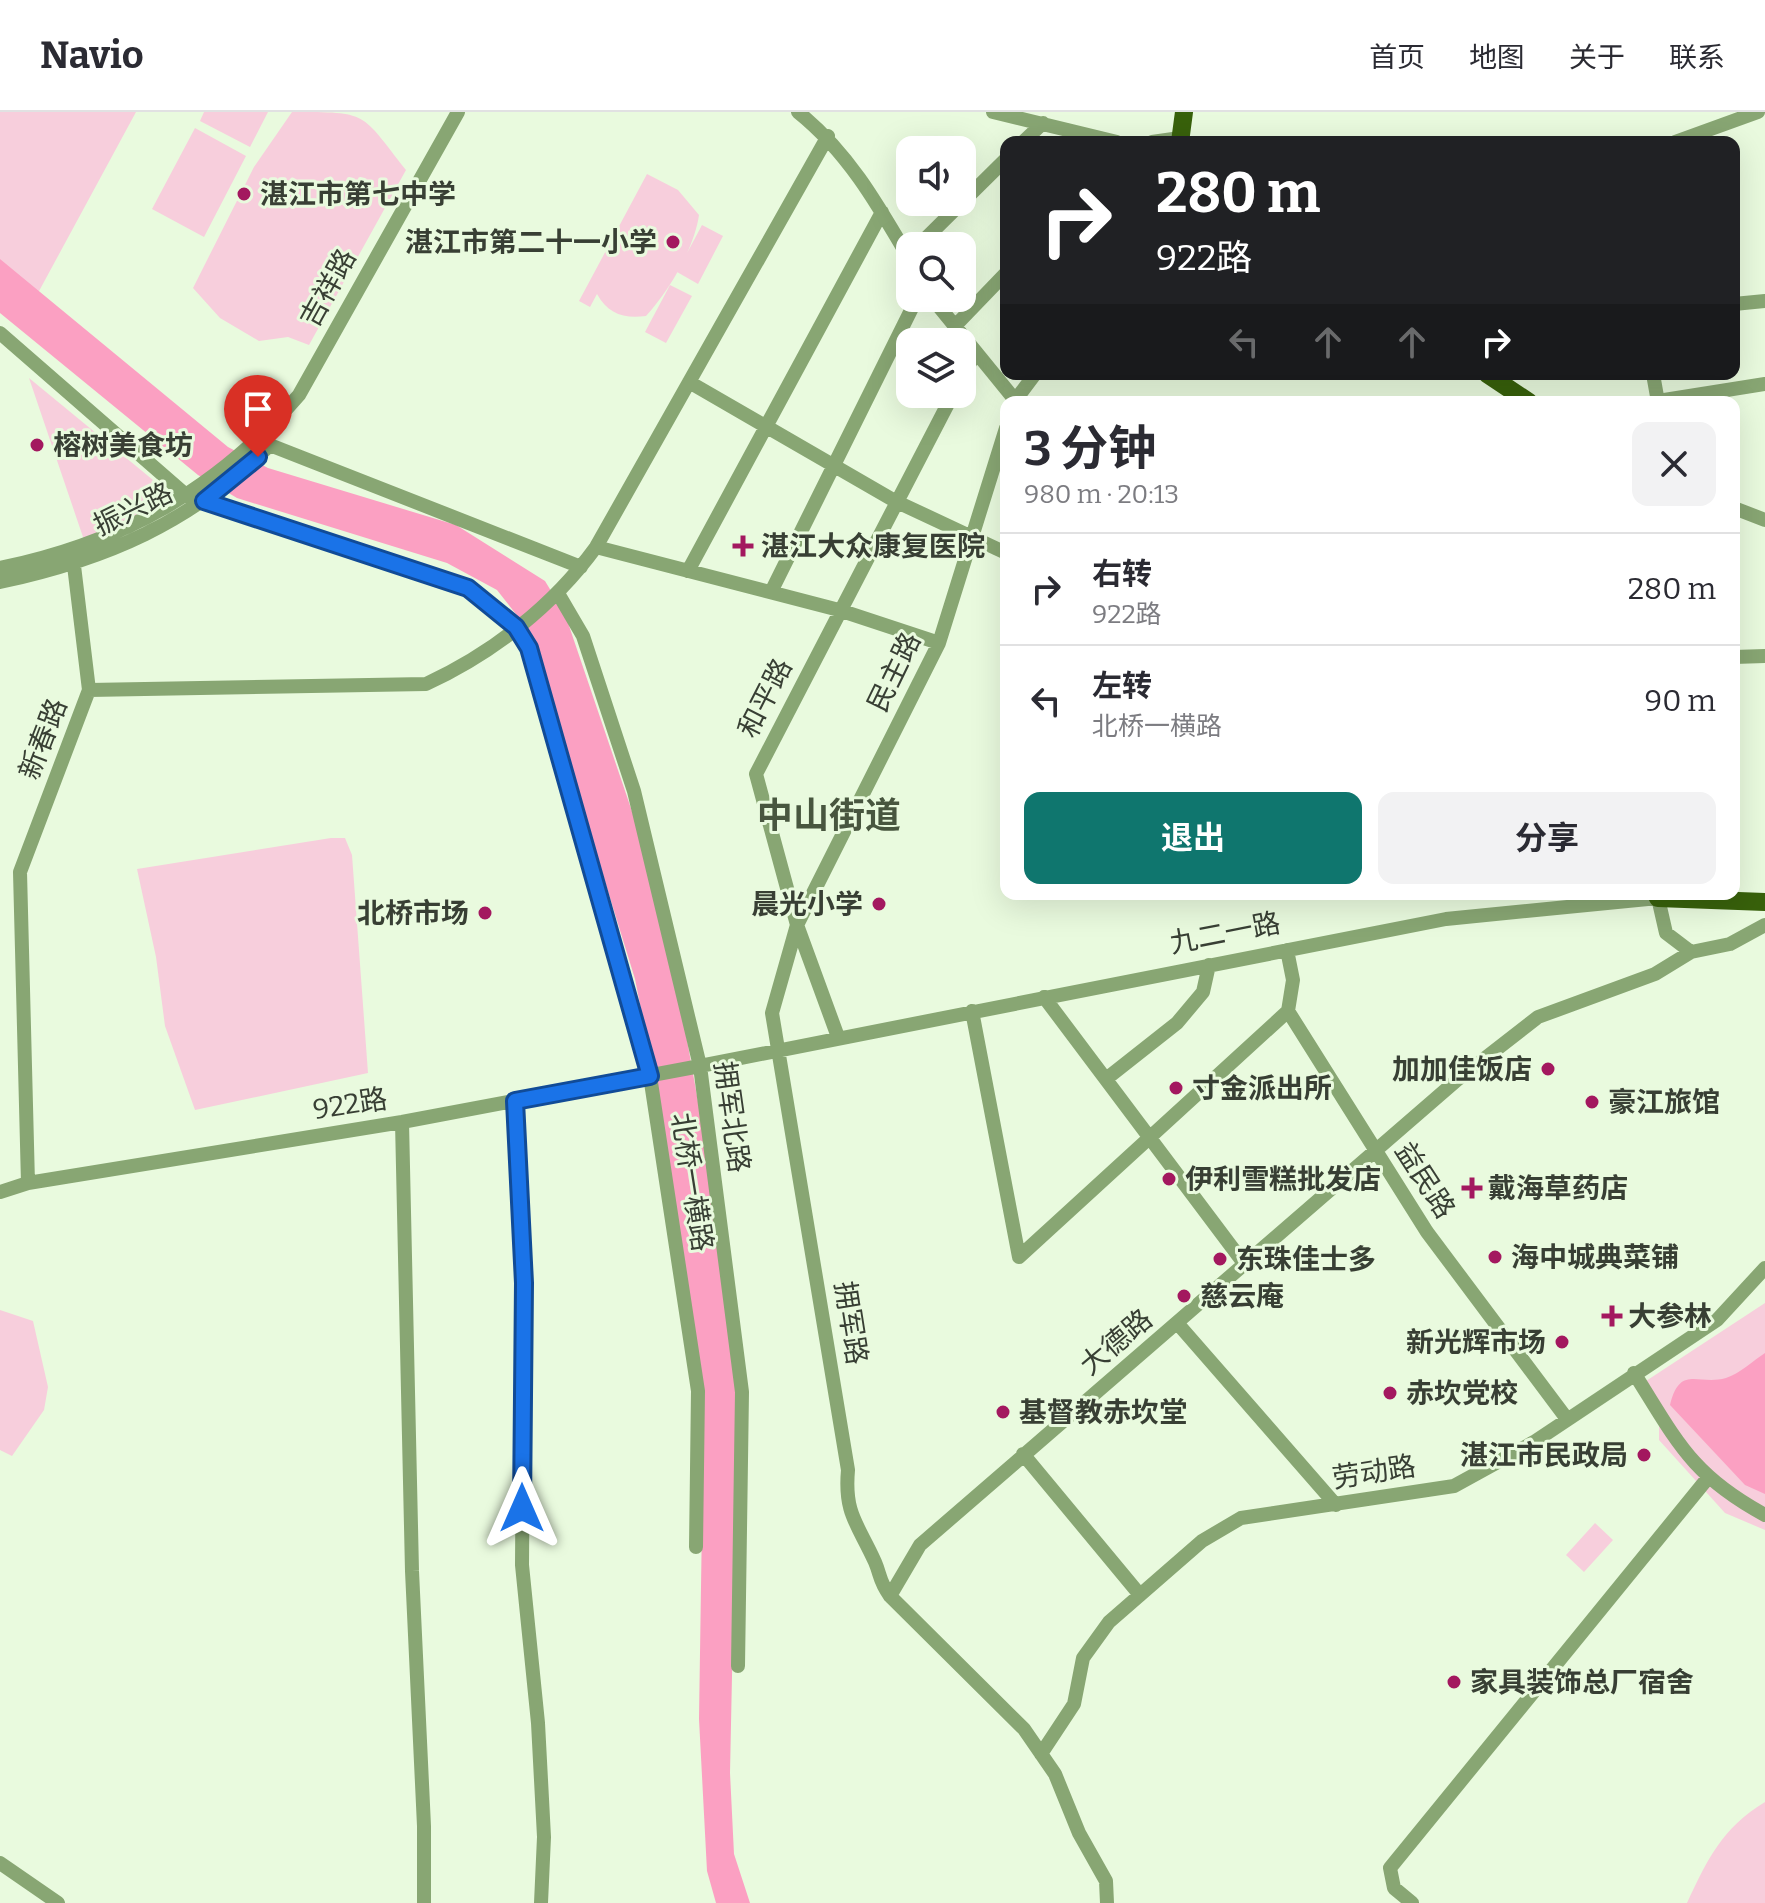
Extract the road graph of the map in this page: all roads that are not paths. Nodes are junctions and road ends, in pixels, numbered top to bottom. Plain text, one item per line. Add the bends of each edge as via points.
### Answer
1 (458, 112) edge
2 (798, 112) edge
3 (993, 112) edge
4 (1184, 112) edge
5 (1758, 112) edge
6 (1043, 123) junction
7 (828, 136) junction
8 (1029, 136) edge
9 (1094, 136) edge
10 (1181, 136) edge
11 (1692, 136) edge
12 (1000, 165) edge
13 (882, 212) junction
14 (896, 232) edge
15 (934, 232) edge
16 (1000, 279) edge
17 (1765, 301) edge
18 (1740, 303) edge
19 (910, 312) edge
20 (943, 312) edge
21 (954, 327) joint
22 (0, 333) edge
23 (976, 355) edge
24 (1030, 380) edge
25 (1498, 380) edge
26 (689, 382) junction
27 (1765, 384) edge
28 (1010, 396) edge
29 (1018, 396) edge
30 (1520, 396) edge
31 (1689, 396) edge
32 (945, 408) edge
33 (765, 427) junction
34 (263, 442) junction
35 (1000, 447) edge
36 (834, 465) junction
37 (208, 492) junction
38 (186, 495) junction
39 (895, 501) junction
40 (1740, 510) edge
41 (1765, 520) edge
42 (971, 539) junction
43 (596, 547) junction
44 (1000, 551) edge
45 (74, 556) junction
46 (581, 567) junction
47 (0, 568) edge
48 (688, 571) junction
49 (0, 582) edge
50 (771, 592) junction
51 (559, 595) junction
52 (839, 610) junction
53 (516, 627) junction
54 (939, 643) junction
55 (1765, 656) edge
56 (1740, 657) edge
57 (89, 690) junction
58 (1620, 900) edge
59 (1658, 900) edge
60 (1729, 900) edge
61 (1765, 902) edge
62 (797, 925) junction
63 (1765, 925) edge
64 (1287, 950) junction
65 (1691, 952) junction
66 (1209, 965) junction
67 (1044, 997) junction
68 (972, 1011) junction
69 (1288, 1011) junction
70 (838, 1037) junction
71 (780, 1048) junction
72 (700, 1066) junction
73 (650, 1076) junction
74 (1107, 1080) junction
75 (515, 1101) junction
76 (402, 1122) junction
77 (1150, 1137) junction
78 (1376, 1152) junction
79 (28, 1183) junction
80 (4, 1191) edge
81 (1246, 1266) junction
82 (1765, 1268) edge
83 (1178, 1324) junction
84 (1634, 1373) junction
85 (1567, 1419) junction
86 (1023, 1454) junction
87 (1707, 1479) junction
88 (1336, 1505) junction
89 (1765, 1515) edge
90 (696, 1547) dead end
91 (1140, 1595) junction
92 (890, 1596) junction
93 (738, 1666) dead end
94 (1041, 1754) junction
95 (0, 1863) edge
96 (58, 1903) edge
97 (424, 1903) edge
98 (541, 1903) edge
99 (1107, 1903) edge
100 (1412, 1903) edge

1 - 34 street, 吉祥路 via 299,395
2 - 7 street
3 - 6 street
4 - 10 main road
5 - 11 street
6 - 8 street
6 - 9 street
7 - 13 street
7 - 26 street
12 - 15 street
13 - 14 street
13 - 33 street
16 - 21 street
17 - 18 street
19 - 36 street
20 - 21 street
22 - 38 street
23 - 28 street
24 - 29 street
25 - 30 main road
26 - 33 street
26 - 43 street
27 - 31 street
32 - 39 street, 和平路
33 - 36 street
33 - 48 street
34 - 37 street
34 - 46 street
35 - 42 street, 民主路
36 - 39 street
36 - 50 street
37 - 38 street, 振兴路
37 - 45 street, 振兴路 via 136,541
37 - 53 street, 北桥一横路 via 468,588
38 - 45 street, 振兴路
39 - 42 street
39 - 52 street, 和平路
40 - 41 street
42 - 44 street
42 - 54 street, 民主路
43 - 46 street
43 - 48 street
45 - 47 street, 振兴路
45 - 49 street, 振兴路
45 - 57 street, 新春路
46 - 51 street
48 - 50 street
50 - 52 street
51 - 53 street
51 - 72 street, 拥军北路 via 583,636 634,791
52 - 54 street
52 - 62 street, 和平路 via 756,774
53 - 57 street via 467,665 426,684
53 - 73 street, 北桥一横路 via 537,671
54 - 62 street, 民主路
55 - 56 street
57 - 79 street, 新春路 via 20,872
58 - 64 street, 九二一路 via 1446,919
59 - 65 street via 1666,933
60 - 61 main road, 九二一路
62 - 70 street, 和平路
62 - 71 street via 772,1013
63 - 65 street, 大德路 via 1730,944
64 - 66 street, 九二一路
64 - 69 street via 1293,980
65 - 78 street, 大德路 via 1655,974 1538,1017
66 - 67 street, 九二一路
66 - 74 street via 1203,992 1177,1023
67 - 68 street, 九二一路
67 - 74 street
68 - 70 street, 九二一路
68 - 77 street via 1019,1257
69 - 77 street
69 - 78 street, 益民路
70 - 71 street, 九二一路
71 - 72 street, 九二一路
71 - 92 street, 拥军路 via 848,1470 846,1497 876,1564 876,1578
72 - 73 street, 922路
72 - 93 street, 拥军北路 via 742,1392
73 - 75 street, 922路
73 - 90 street, 北桥一横路 via 698,1391
74 - 77 street
75 - 76 street, 922路
75 - 98 street via 524,1283 522,1565 538,1723 544,1837
76 - 79 street, 922路
76 - 97 street
77 - 81 street
78 - 81 street, 大德路
78 - 85 street, 益民路 via 1427,1232
79 - 80 street, 922路
81 - 83 street, 大德路
82 - 84 street, 劳动路 via 1717,1320
83 - 86 street, 大德路
83 - 88 street
84 - 85 street, 劳动路
84 - 87 street via 1678,1444
85 - 88 street, 劳动路 via 1454,1486
86 - 91 street
86 - 92 street, 大德路 via 920,1545
87 - 89 street
87 - 100 street via 1390,1868 1394,1888
88 - 91 street, 劳动路 via 1241,1518 1202,1541
91 - 94 street, 劳动路 via 1109,1622 1083,1658 1074,1704
92 - 94 street via 986,1688
94 - 99 street via 1106,1881
95 - 96 street

